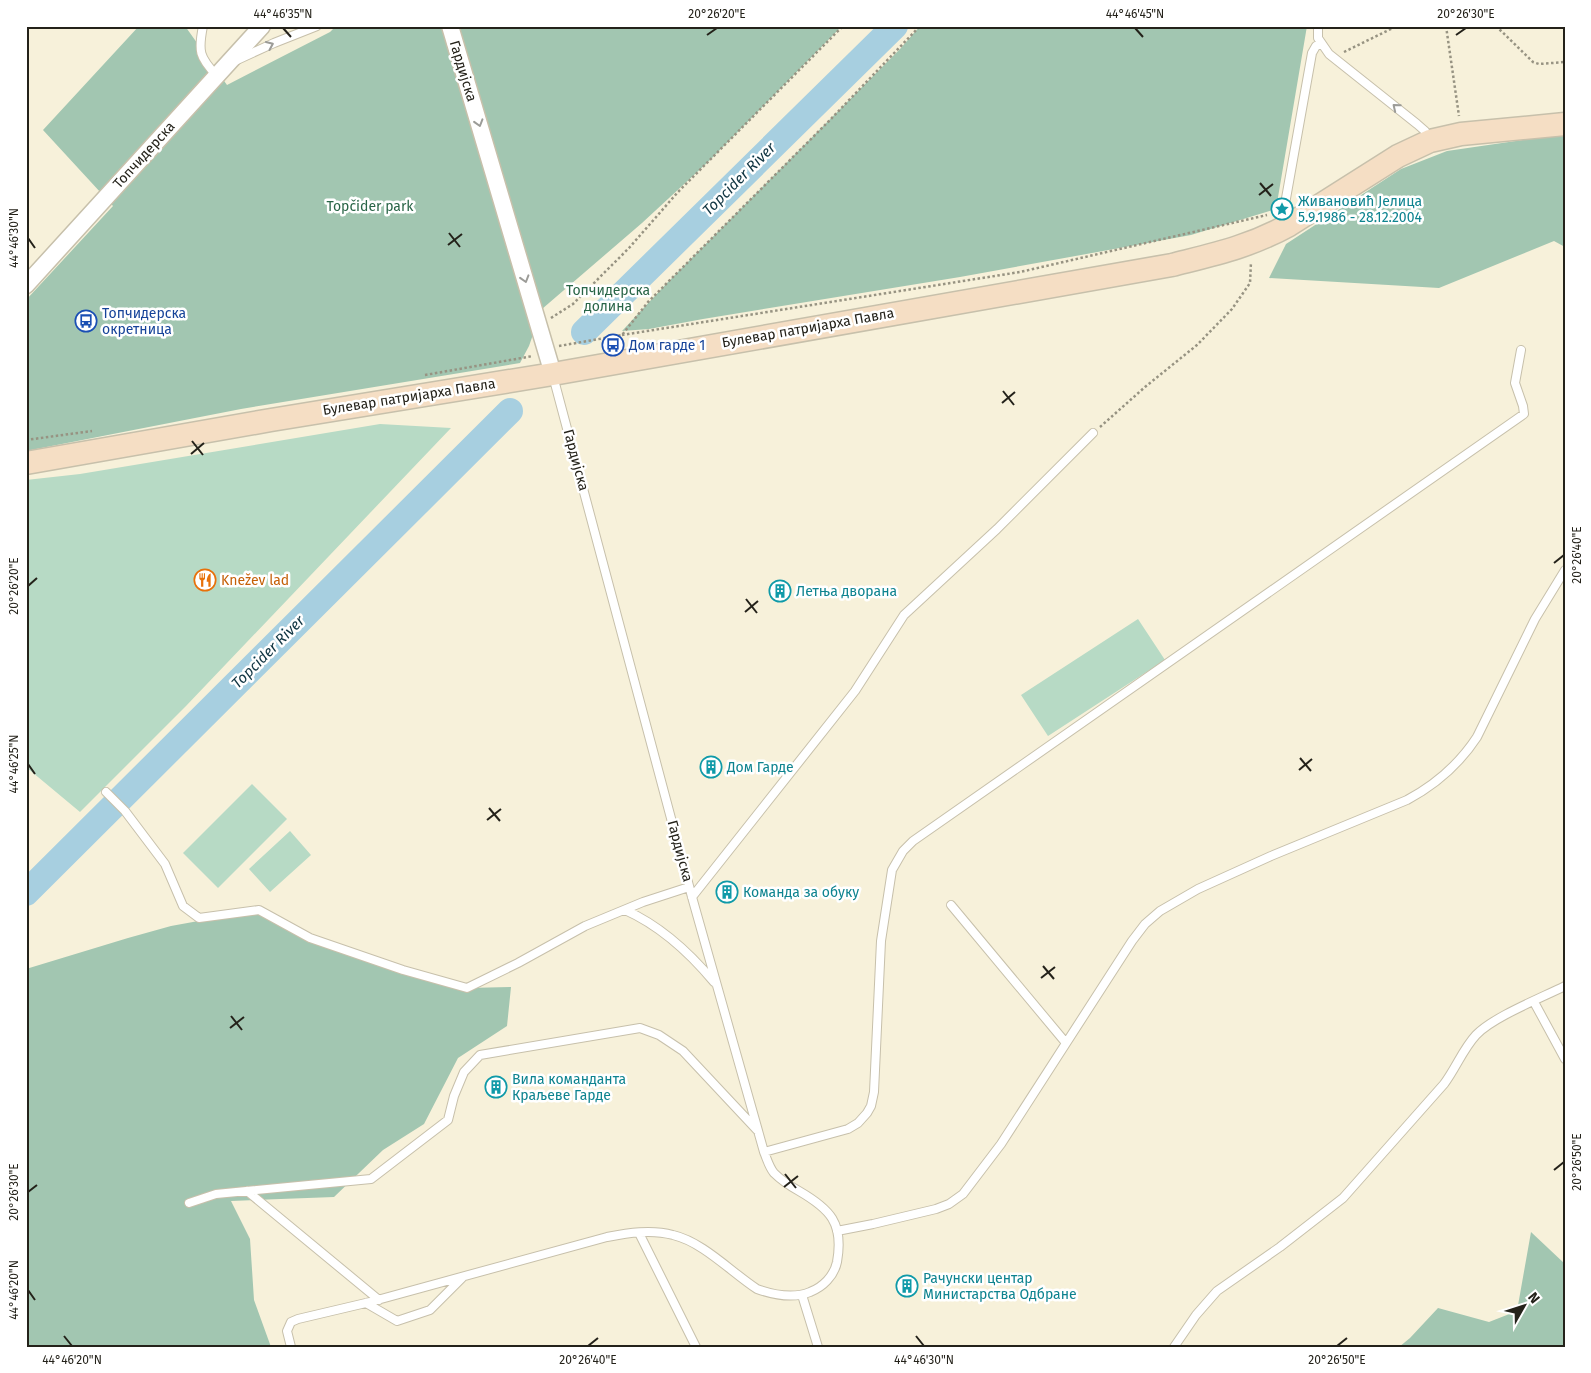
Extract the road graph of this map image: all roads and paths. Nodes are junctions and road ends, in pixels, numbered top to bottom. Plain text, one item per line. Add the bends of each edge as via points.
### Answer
1 (203, 26) edge
2 (262, 26) edge
3 (317, 26) edge
4 (450, 26) edge
5 (843, 26) edge
6 (920, 26) edge
7 (1318, 26) edge
8 (1397, 26) edge
9 (1446, 26) edge
10 (1496, 26) edge
11 (1320, 43) junction
12 (1334, 58) junction
13 (1565, 62) edge
14 (221, 71) junction
15 (1565, 124) edge
16 (1461, 134) junction
17 (1430, 141) junction
18 (1286, 218) junction
19 (1251, 244) junction
20 (26, 285) edge
21 (539, 325) junction
22 (622, 335) junction
23 (546, 348) junction
24 (1521, 350) dead end
25 (553, 374) junction
26 (1093, 433) joint
27 (26, 463) edge
28 (1565, 570) edge
29 (106, 792) dead end
30 (689, 887) junction
31 (692, 897) junction
32 (951, 905) dead end
33 (625, 910) junction
34 (717, 985) junction
35 (1565, 986) edge
36 (1534, 1002) junction
37 (1066, 1042) junction
38 (1565, 1059) edge
39 (759, 1131) junction
40 (764, 1152) junction
41 (247, 1191) junction
42 (189, 1203) dead end
43 (837, 1231) junction
44 (639, 1233) junction
45 (463, 1277) junction
46 (802, 1295) junction
47 (379, 1300) junction
48 (366, 1303) junction
49 (291, 1347) edge
50 (696, 1347) edge
51 (818, 1347) edge
52 (1174, 1347) edge

1 - 14 lane via 199,46 205,63
2 - 14 street, Топчидерска
14 -> 3 lane via 274,43
4 -> 21 street, Гардијска
5 - 21 path via 678,192 629,248 573,304
6 - 22 path via 648,302
7 - 11 lane
8 - 12 path
9 - 16 path
10 - 13 path via 1533,62
11 - 12 lane
11 - 18 lane via 1312,53
17 -> 12 lane via 1417,124
14 - 20 street, Топчидерска
15 - 16 main road, Булевар патријарха Павла
16 - 17 main road, Булевар патријарха Павла
17 - 18 main road, Булевар патријарха Павла
18 - 19 main road, Булевар патријарха Павла
18 - 22 path via 1020,272
19 - 25 main road, Булевар патријарха Павла via 1172,265
19 - 26 path via 1250,283 1232,309 1197,345
21 - 23 street, Гардијска
22 - 23 path
23 - 25 street, Гардијска
24 - 40 lane via 1515,383 1524,414 903,851 892,870 882,941 871,1106 863,1118 848,1129
25 - 27 main road, Булевар патријарха Павла
25 - 30 lane, Гардијска
26 - 31 lane via 997,529 904,615 855,691
28 - 37 lane via 1535,619 1478,737 1456,763 1421,793 1407,800 1219,878 1160,911 1132,941
29 - 33 lane via 125,811 165,864 183,906 199,918 259,910 310,938 467,988 585,926
30 - 31 lane, Гардијска
30 - 33 lane
31 - 34 lane, Гардијска
32 - 37 lane
33 - 34 lane via 663,932 692,956
34 - 39 lane, Гардијска
35 - 36 lane
36 - 38 lane
36 - 52 lane via 1490,1024 1478,1034 1453,1073 1355,1185 1327,1212 1217,1291 1196,1314
37 - 43 lane via 1001,1144 956,1200 936,1209
39 - 40 lane, Гардијска
39 - 41 lane via 683,1051 659,1035 640,1028 480,1055 464,1072 448,1120 371,1179
40 - 43 lane, Гардијска via 773,1171 790,1186 825,1207 834,1219
41 - 42 lane via 216,1194
41 - 47 lane
43 - 46 lane via 837,1260 830,1277 818,1288
44 - 45 lane via 607,1237
44 - 46 lane via 672,1234 686,1239 757,1289 770,1294
44 - 50 lane
45 - 47 lane
45 - 48 lane via 430,1310 397,1321
46 - 51 lane
47 - 48 lane
48 - 49 lane via 291,1322 287,1331

